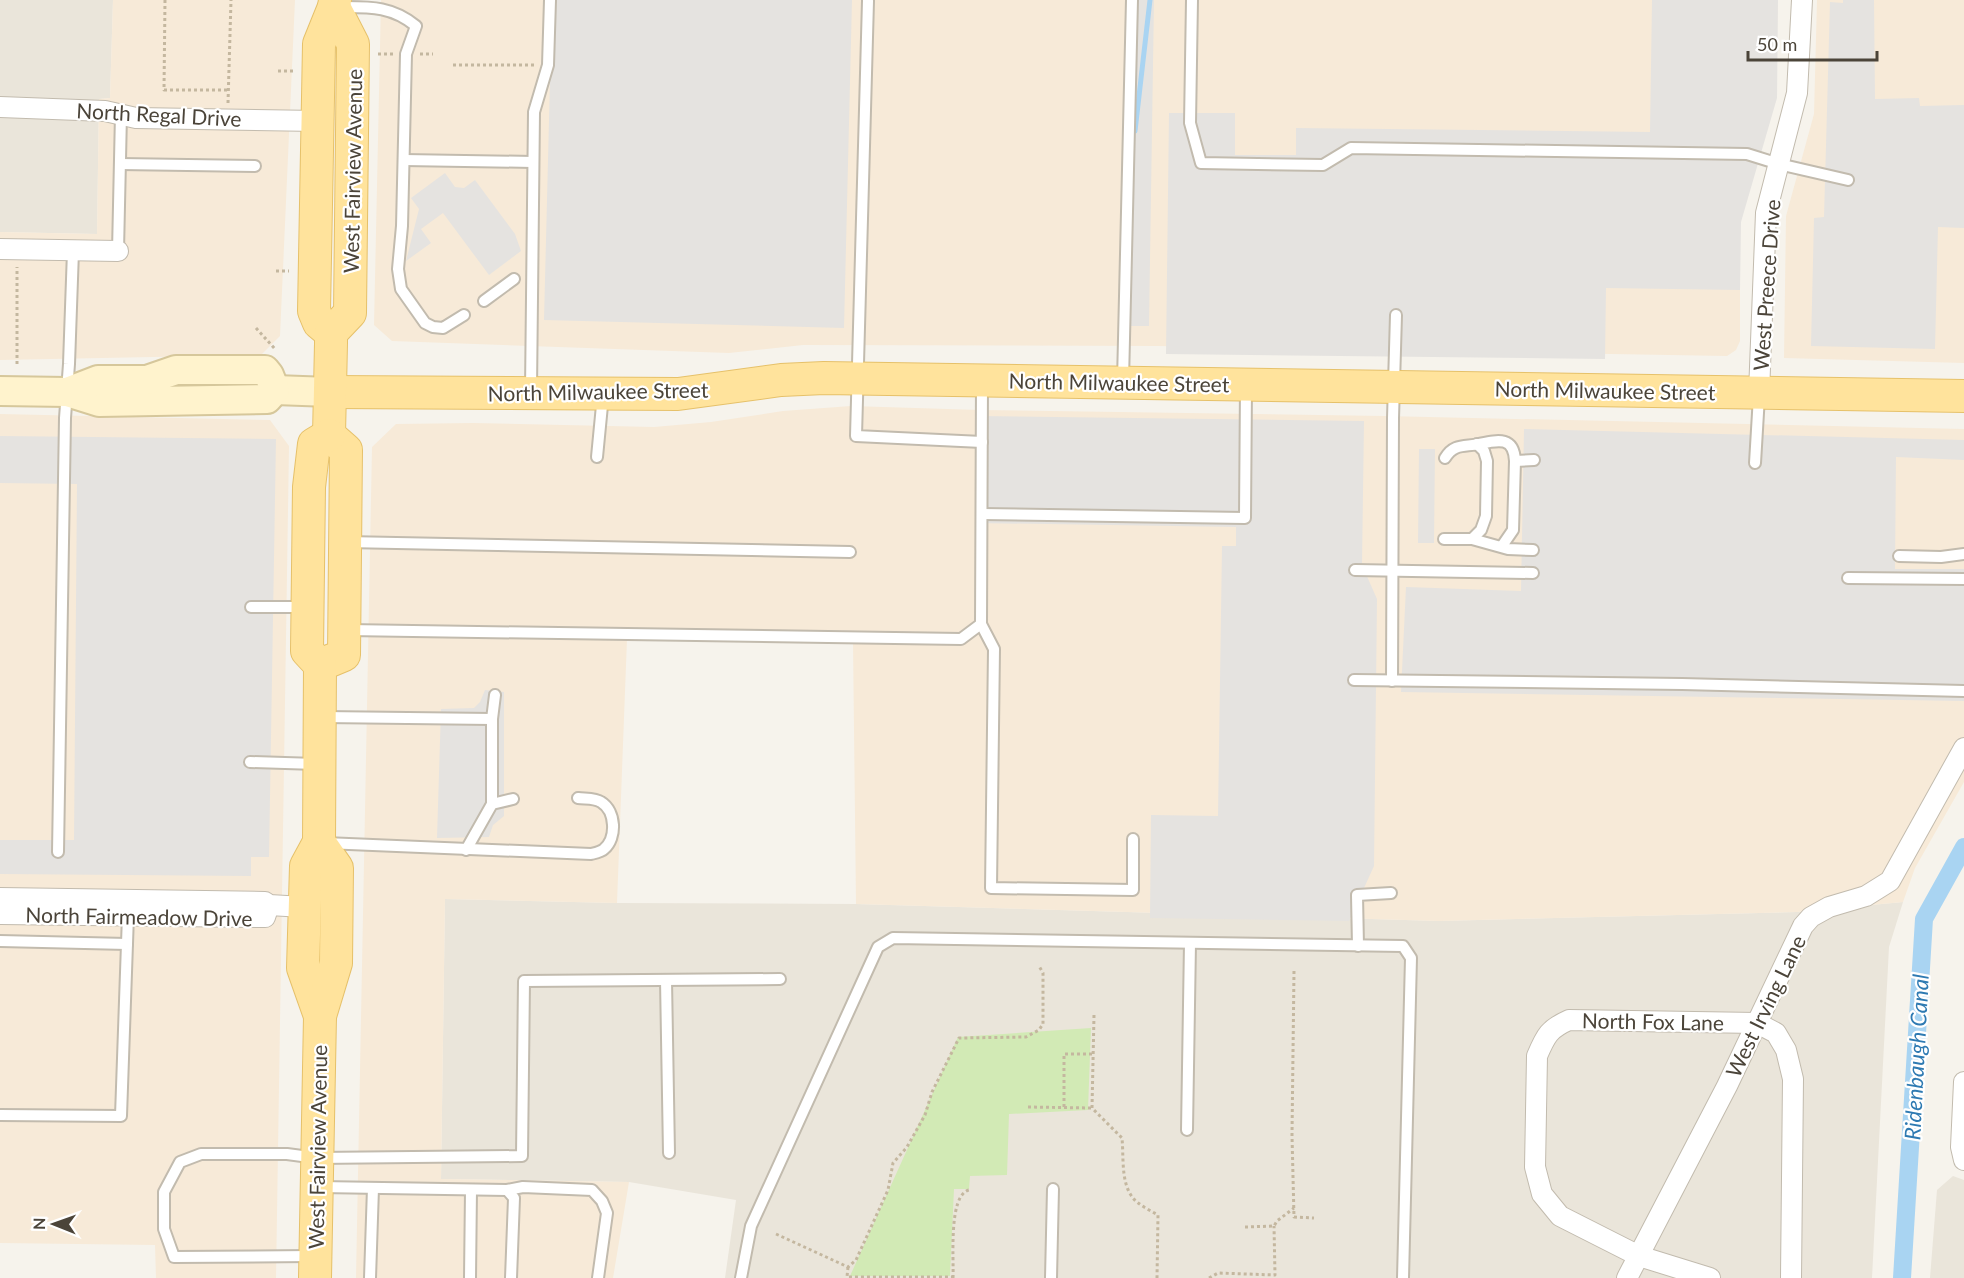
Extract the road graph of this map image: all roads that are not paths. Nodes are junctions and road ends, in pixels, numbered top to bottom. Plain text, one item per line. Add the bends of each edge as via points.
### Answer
1 (550, 0) edge
2 (1132, 0) edge
3 (1192, 0) edge
4 (1802, 0) edge
5 (868, 1) edge
6 (334, 3) edge
7 (0, 107) edge
8 (121, 114) junction
9 (318, 121) junction
10 (404, 160) junction
11 (533, 162) junction
12 (120, 164) junction
13 (1779, 164) junction
14 (255, 166) dead end
15 (1848, 180) dead end
16 (0, 249) edge
17 (72, 251) junction
18 (118, 251) joint
19 (514, 279) dead end
20 (484, 301) dead end
21 (464, 315) dead end
22 (1396, 315) dead end
23 (331, 333) junction
24 (858, 378) junction
25 (982, 380) junction
26 (1123, 382) junction
27 (1246, 384) junction
28 (1394, 386) junction
29 (0, 391) edge
30 (67, 392) junction
31 (330, 392) junction
32 (603, 392) junction
33 (531, 393) junction
34 (1759, 393) junction
35 (1964, 396) edge
36 (329, 435) junction
37 (982, 442) junction
38 (1477, 444) junction
39 (597, 457) dead end
40 (1445, 458) dead end
41 (1534, 460) dead end
42 (1515, 461) junction
43 (1755, 463) dead end
44 (981, 514) junction
45 (1444, 539) dead end
46 (1472, 539) junction
47 (346, 542) junction
48 (1502, 546) junction
49 (1533, 550) dead end
50 (850, 552) dead end
51 (1964, 554) edge
52 (1899, 556) dead end
53 (1355, 570) dead end
54 (1393, 571) junction
55 (1533, 573) dead end
56 (1848, 578) dead end
57 (1964, 579) edge
58 (251, 607) dead end
59 (308, 607) junction
60 (981, 624) junction
61 (345, 629) junction
62 (320, 665) junction
63 (1354, 680) dead end
64 (1392, 681) junction
65 (1964, 691) edge
66 (495, 695) dead end
67 (320, 717) junction
68 (492, 719) junction
69 (1964, 748) edge
70 (250, 762) dead end
71 (320, 764) junction
72 (578, 798) dead end
73 (513, 799) dead end
74 (492, 804) junction
75 (1133, 839) dead end
76 (319, 842) junction
77 (466, 850) junction
78 (58, 852) dead end
79 (1391, 893) dead end
80 (0, 898) edge
81 (268, 905) junction
82 (304, 907) junction
83 (0, 914) edge
84 (128, 915) junction
85 (0, 941) edge
86 (1190, 943) junction
87 (127, 944) junction
88 (1358, 946) junction
89 (780, 979) dead end
90 (666, 980) junction
91 (320, 1016) junction
92 (1757, 1023) junction
93 (1964, 1082) edge
94 (0, 1115) edge
95 (1187, 1130) dead end
96 (669, 1153) dead end
97 (1964, 1160) edge
98 (317, 1173) junction
99 (373, 1188) junction
100 (1053, 1189) dead end
101 (471, 1190) junction
102 (507, 1190) junction
103 (1639, 1256) junction
104 (315, 1267) edge
105 (370, 1278) edge
106 (470, 1278) edge
107 (512, 1278) edge
108 (598, 1278) edge
109 (741, 1278) edge
110 (1051, 1278) edge
111 (1403, 1278) edge
112 (1627, 1278) edge
113 (1710, 1278) edge
114 (1791, 1278) edge

1 - 11 lane via 548,65 534,112
2 - 26 lane
3 - 13 lane via 1190,123 1201,163 1323,165 1351,148 1747,154
4 - 13 street, West Preece Drive via 1797,93
5 - 24 lane
6 - 9 main road, West Fairview Avenue via 319,44
6 - 10 lane via 403,15 416,26 406,54
6 - 23 main road, West Fairview Avenue via 353,44 353,59 350,313
7 - 8 street, North Regal Drive
8 - 9 street, North Regal Drive via 136,118
8 - 12 lane
9 - 23 main road, West Fairview Avenue via 314,311 319,323
10 - 11 lane
10 - 21 lane via 400,289 425,323 433,327 443,328
11 - 33 lane
12 - 14 lane
12 - 18 lane
13 - 15 lane
13 - 34 street, West Preece Drive via 1766,213
16 - 17 street
17 - 18 street
17 - 30 lane
19 - 20 lane
22 - 28 lane
23 - 31 main road
24 - 25 main road, North Milwaukee Street
24 - 32 main road, North Milwaukee Street via 781,380 678,393
24 - 37 lane via 856,436
25 - 26 main road, North Milwaukee Street
25 - 37 lane
26 - 27 main road, North Milwaukee Street
27 - 28 main road, North Milwaukee Street
27 - 44 lane via 1245,518
28 - 34 main road, North Milwaukee Street
28 - 54 lane
29 - 30 main road, North Milwaukee Street
30 - 31 main road, North Milwaukee Street via 99,402 159,402 267,399 275,390
30 - 78 lane
31 - 33 main road, North Milwaukee Street
31 - 36 main road
32 - 33 main road, North Milwaukee Street
32 - 39 lane
34 - 35 main road, North Milwaukee Street
34 - 43 lane
36 - 47 main road via 346,450
36 - 59 main road, West Fairview Avenue via 314,444 309,487
37 - 44 lane
38 - 40 lane via 1458,446
38 - 42 lane via 1504,441 1511,445
38 - 46 lane via 1487,461 1486,516 1481,530
41 - 42 lane
42 - 48 lane via 1513,530
44 - 60 lane
45 - 46 lane
46 - 48 lane
47 - 50 lane
47 - 61 main road
48 - 49 lane
51 - 52 lane
53 - 54 lane
54 - 55 lane
54 - 64 lane
56 - 57 lane
58 - 59 lane
59 - 62 main road, West Fairview Avenue via 307,651
60 - 61 lane via 961,639
60 - 75 lane via 994,649 991,888 1133,890
61 - 62 main road via 344,655
62 - 67 main road, West Fairview Avenue
63 - 64 lane
64 - 65 lane
66 - 68 lane
67 - 68 lane
67 - 71 main road, West Fairview Avenue
68 - 74 lane
69 - 92 street, West Irving Lane via 1890,881 1866,896 1829,907 1803,926
70 - 71 lane
71 - 76 main road, West Fairview Avenue
72 - 77 lane via 601,802 610,811 613,830 603,851 591,854
73 - 74 lane
74 - 77 lane
76 - 77 lane
76 - 82 main road, West Fairview Avenue via 306,866
76 - 91 main road, West Fairview Avenue via 337,868 336,963
79 - 88 lane via 1358,895
80 - 81 street, North Fairmeadow Drive
81 - 82 street, North Fairmeadow Drive
81 - 84 street, North Fairmeadow Drive via 265,917
82 - 91 main road, West Fairview Avenue via 303,968
83 - 84 street, North Fairmeadow Drive
84 - 87 lane
85 - 87 lane
86 - 88 lane
86 - 95 lane
86 - 109 lane via 893,938 878,947 751,1226
87 - 94 lane via 120,1116
88 - 111 lane via 1403,946 1411,958
89 - 90 lane
90 - 96 lane
90 - 98 lane via 524,981 522,1156
91 - 98 main road, West Fairview Avenue
92 - 103 street, West Irving Lane
92 - 103 street, North Fox Lane via 1569,1020 1552,1028 1543,1041 1537,1056 1534,1167 1542,1194 1560,1216
92 - 114 street via 1776,1033 1786,1050 1793,1079
93 - 97 street
98 - 99 lane
98 - 104 main road, West Fairview Avenue
98 - 104 lane via 287,1154 201,1154 180,1162 164,1192 163,1208 174,1257
99 - 101 lane
99 - 105 lane
100 - 110 lane
101 - 102 lane
101 - 106 lane
102 - 107 lane via 514,1198
102 - 108 lane via 592,1190 607,1213
103 - 112 street, West Irving Lane
103 - 113 street, North Fox Lane

